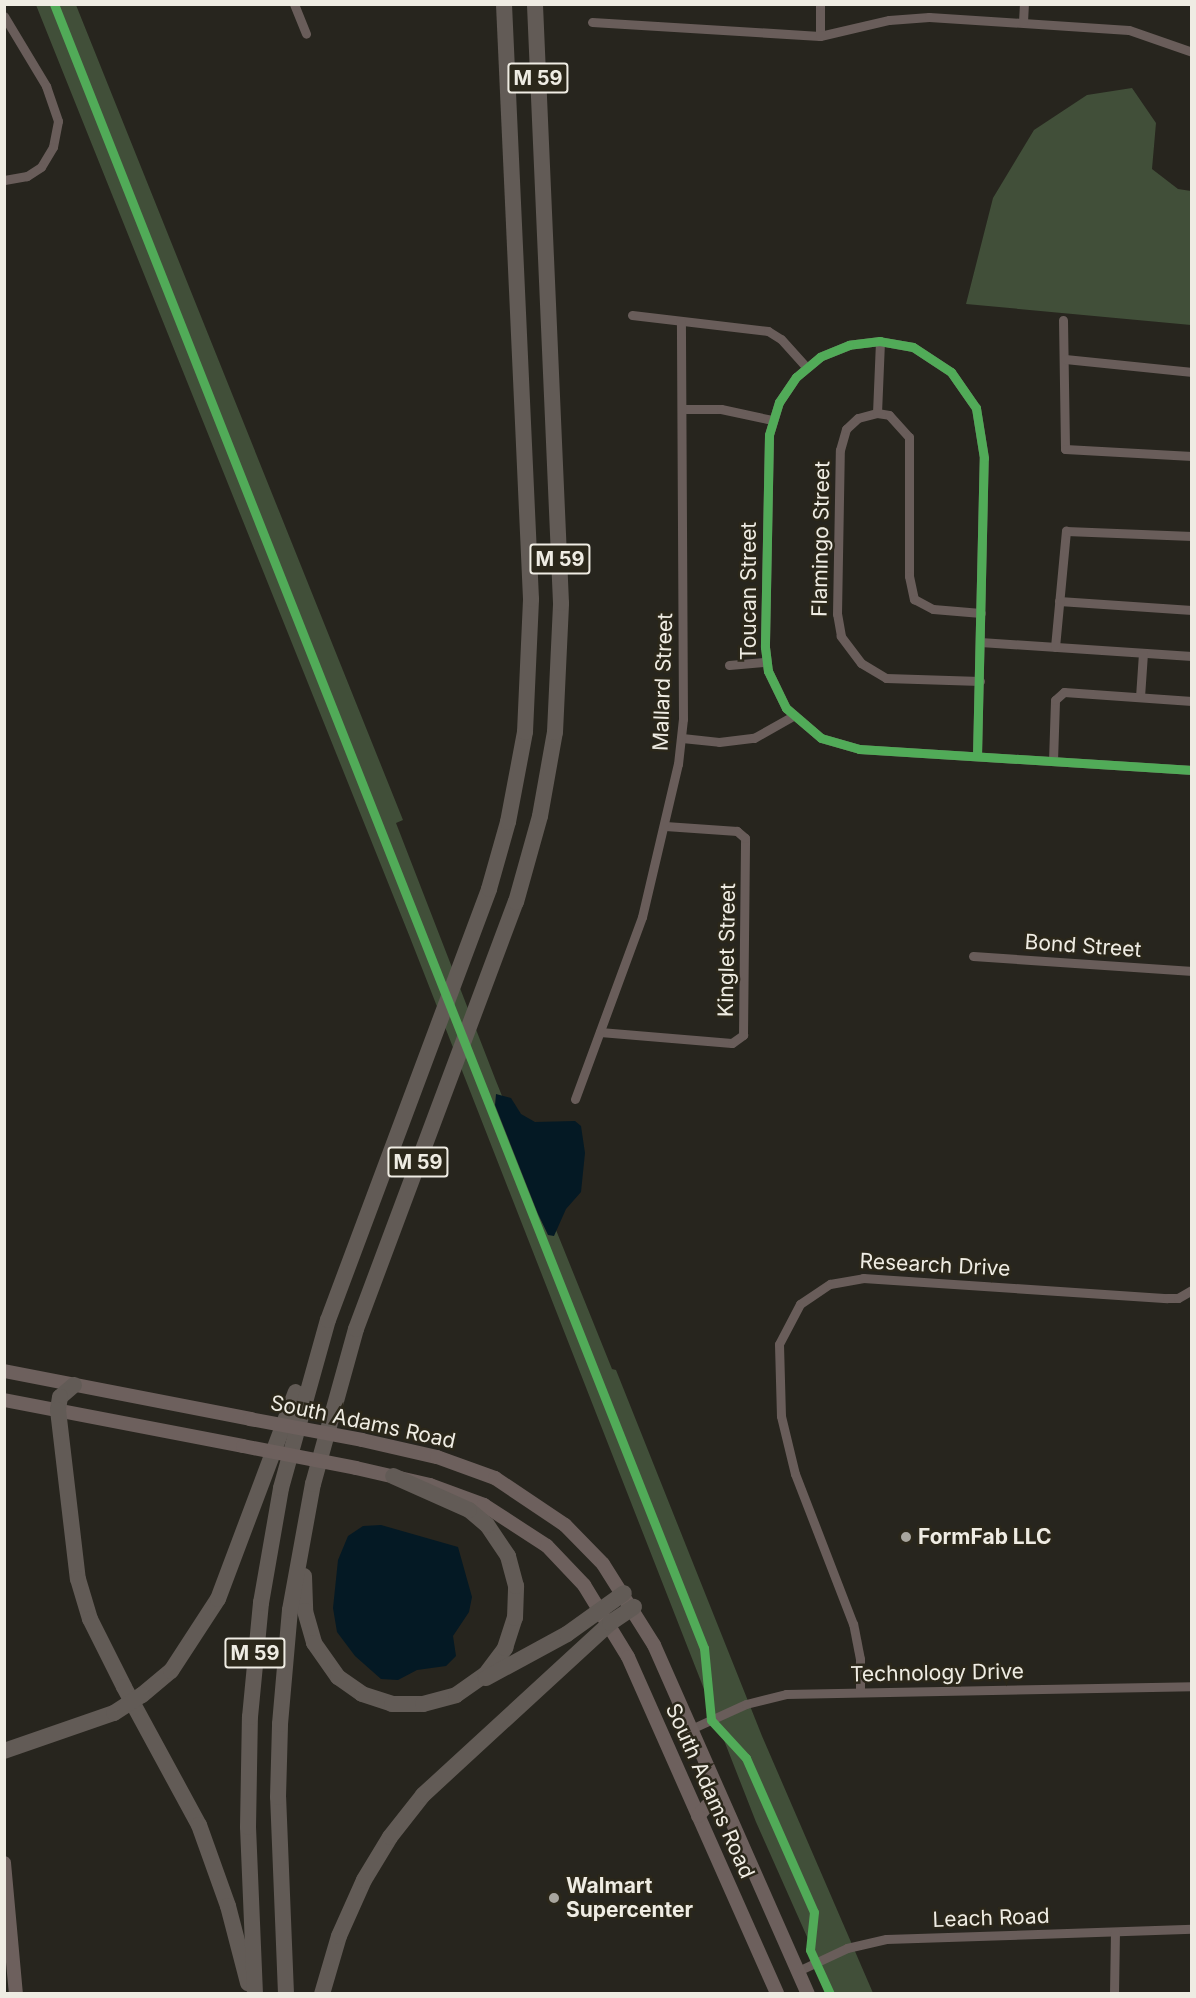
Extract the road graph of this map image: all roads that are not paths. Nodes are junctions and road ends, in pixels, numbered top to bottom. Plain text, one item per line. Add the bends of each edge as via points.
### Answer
1 (294, 4) edge
2 (493, 4) edge
3 (504, 4) edge
4 (535, 4) edge
5 (820, 4) edge
6 (1024, 4) edge
7 (4, 16) edge
8 (592, 22) dead end
9 (1023, 22) junction
10 (306, 34) dead end
11 (820, 36) junction
12 (1191, 52) edge
13 (4, 180) edge
14 (512, 180) junction
15 (632, 315) dead end
16 (1064, 320) dead end
17 (681, 321) junction
18 (880, 341) junction
19 (1065, 359) junction
20 (806, 367) junction
21 (1191, 372) edge
22 (683, 410) junction
23 (877, 413) junction
24 (772, 420) junction
25 (1191, 456) edge
26 (1191, 536) edge
27 (1059, 601) junction
28 (1191, 610) edge
29 (981, 613) junction
30 (980, 642) junction
31 (1055, 647) junction
32 (1143, 653) junction
33 (1191, 656) edge
34 (766, 662) junction
35 (729, 665) dead end
36 (980, 681) junction
37 (1140, 697) junction
38 (1191, 701) edge
39 (793, 716) junction
40 (682, 738) junction
41 (977, 756) junction
42 (1053, 761) junction
43 (1191, 770) edge
44 (665, 826) junction
45 (973, 956) dead end
46 (1191, 971) edge
47 (600, 1032) junction
48 (575, 1099) dead end
49 (1191, 1290) edge
50 (328, 1320) junction
51 (4, 1371) edge
52 (74, 1384) junction
53 (4, 1400) edge
54 (58, 1410) junction
55 (393, 1476) junction
56 (307, 1510) junction
57 (624, 1593) junction
58 (634, 1607) junction
59 (606, 1617) junction
60 (475, 1684) junction
61 (1191, 1686) edge
62 (860, 1692) junction
63 (691, 1729) junction
64 (4, 1750) edge
65 (726, 1809) junction
66 (698, 1816) junction
67 (4, 1863) edge
68 (1191, 1929) edge
69 (1115, 1932) junction
70 (798, 1971) junction
71 (16, 1994) edge
72 (250, 1994) edge
73 (255, 1994) edge
74 (286, 1994) edge
75 (322, 1994) edge
76 (777, 1994) edge
77 (808, 1994) edge
78 (1114, 1994) edge

1 - 10 street
2 - 14 highway
3 - 14 highway, M 59
4 - 56 highway, M 59 via 561,593 560,677 552,753 535,837 477,1007 356,1329
5 - 11 street
6 - 9 street
7 - 13 street via 46,86 58,121 53,147 41,167 27,176
8 - 11 street
9 - 11 street via 903,17
9 - 12 street via 1129,30
14 - 50 highway, M 59 via 531,599 529,690 508,822 461,965
15 - 17 street
16 - 19 street
17 - 20 street via 768,331 781,339
17 - 22 street, Mallard Street
18 - 20 street, Toucan Street via 849,345
18 - 23 street
18 - 29 street, Toucan Street via 902,344 935,358 966,388 976,408 984,458
19 - 21 street
19 - 25 street via 1065,449
20 - 24 street, Toucan Street via 786,390
22 - 24 street via 721,409
22 - 40 street, Mallard Street
23 - 29 street via 901,424 911,444 909,576 914,599 933,609
23 - 36 street, Flamingo Street via 851,423 840,450 837,614 841,636 861,663 886,678
24 - 34 street, Toucan Street
26 - 27 street via 1066,531
27 - 28 street
27 - 31 street
29 - 30 street, Toucan Street
30 - 31 street
30 - 36 street, Toucan Street
31 - 32 street
32 - 33 street
32 - 37 street
34 - 35 street
34 - 39 street, Toucan Street via 776,693
36 - 41 street, Toucan Street
37 - 38 street
37 - 42 street via 1058,694
39 - 40 street via 754,738 719,742
39 - 41 street, Toucan Street via 810,731 838,745
40 - 44 street, Mallard Street
41 - 42 street
42 - 43 street
44 - 47 street, Mallard Street via 635,938
44 - 47 street, Kinglet Street via 737,831 745,838 743,1035 732,1043
45 - 46 street, Bond Street
47 - 48 street, Mallard Street
49 - 62 street, Research Drive via 1178,1298 1167,1298 863,1278 830,1284 800,1304 780,1344 777,1374 782,1416 802,1495 853,1624 860,1659
50 - 64 highway, bridge via 280,1429 218,1599 171,1671 114,1713
50 - 73 highway, M 59 via 285,1470 257,1635 248,1798
51 - 52 main road, South Adams Road
52 - 54 highway via 60,1397
52 - 57 main road, South Adams Road, bridge via 362,1440 452,1462 519,1492 577,1535
53 - 54 main road, South Adams Road
54 - 55 main road, South Adams Road, bridge
54 - 72 highway via 72,1538 90,1619 199,1824 228,1906
55 - 59 main road, South Adams Road via 458,1494 516,1524 558,1556
55 - 60 highway via 469,1510 487,1525 508,1556 516,1586 513,1629 499,1658
56 - 60 highway via 303,1588 308,1622 320,1654 338,1677 372,1698 402,1705 445,1700
56 - 74 highway, M 59 via 287,1639 280,1733 278,1817
57 - 58 main road, South Adams Road
57 - 59 highway
58 - 59 highway
58 - 63 main road, South Adams Road
59 - 60 highway
59 - 66 main road, South Adams Road
59 - 75 highway via 423,1795 390,1837 364,1880 339,1936
61 - 62 street, Technology Drive
62 - 63 street, Technology Drive via 772,1696
63 - 65 main road, South Adams Road
65 - 66 main road via 707,1806
65 - 70 main road, South Adams Road
66 - 76 main road, South Adams Road
67 - 71 main road
68 - 69 street, Leach Road
69 - 70 street, Leach Road via 886,1939 848,1948
69 - 78 street
70 - 77 main road, South Adams Road

